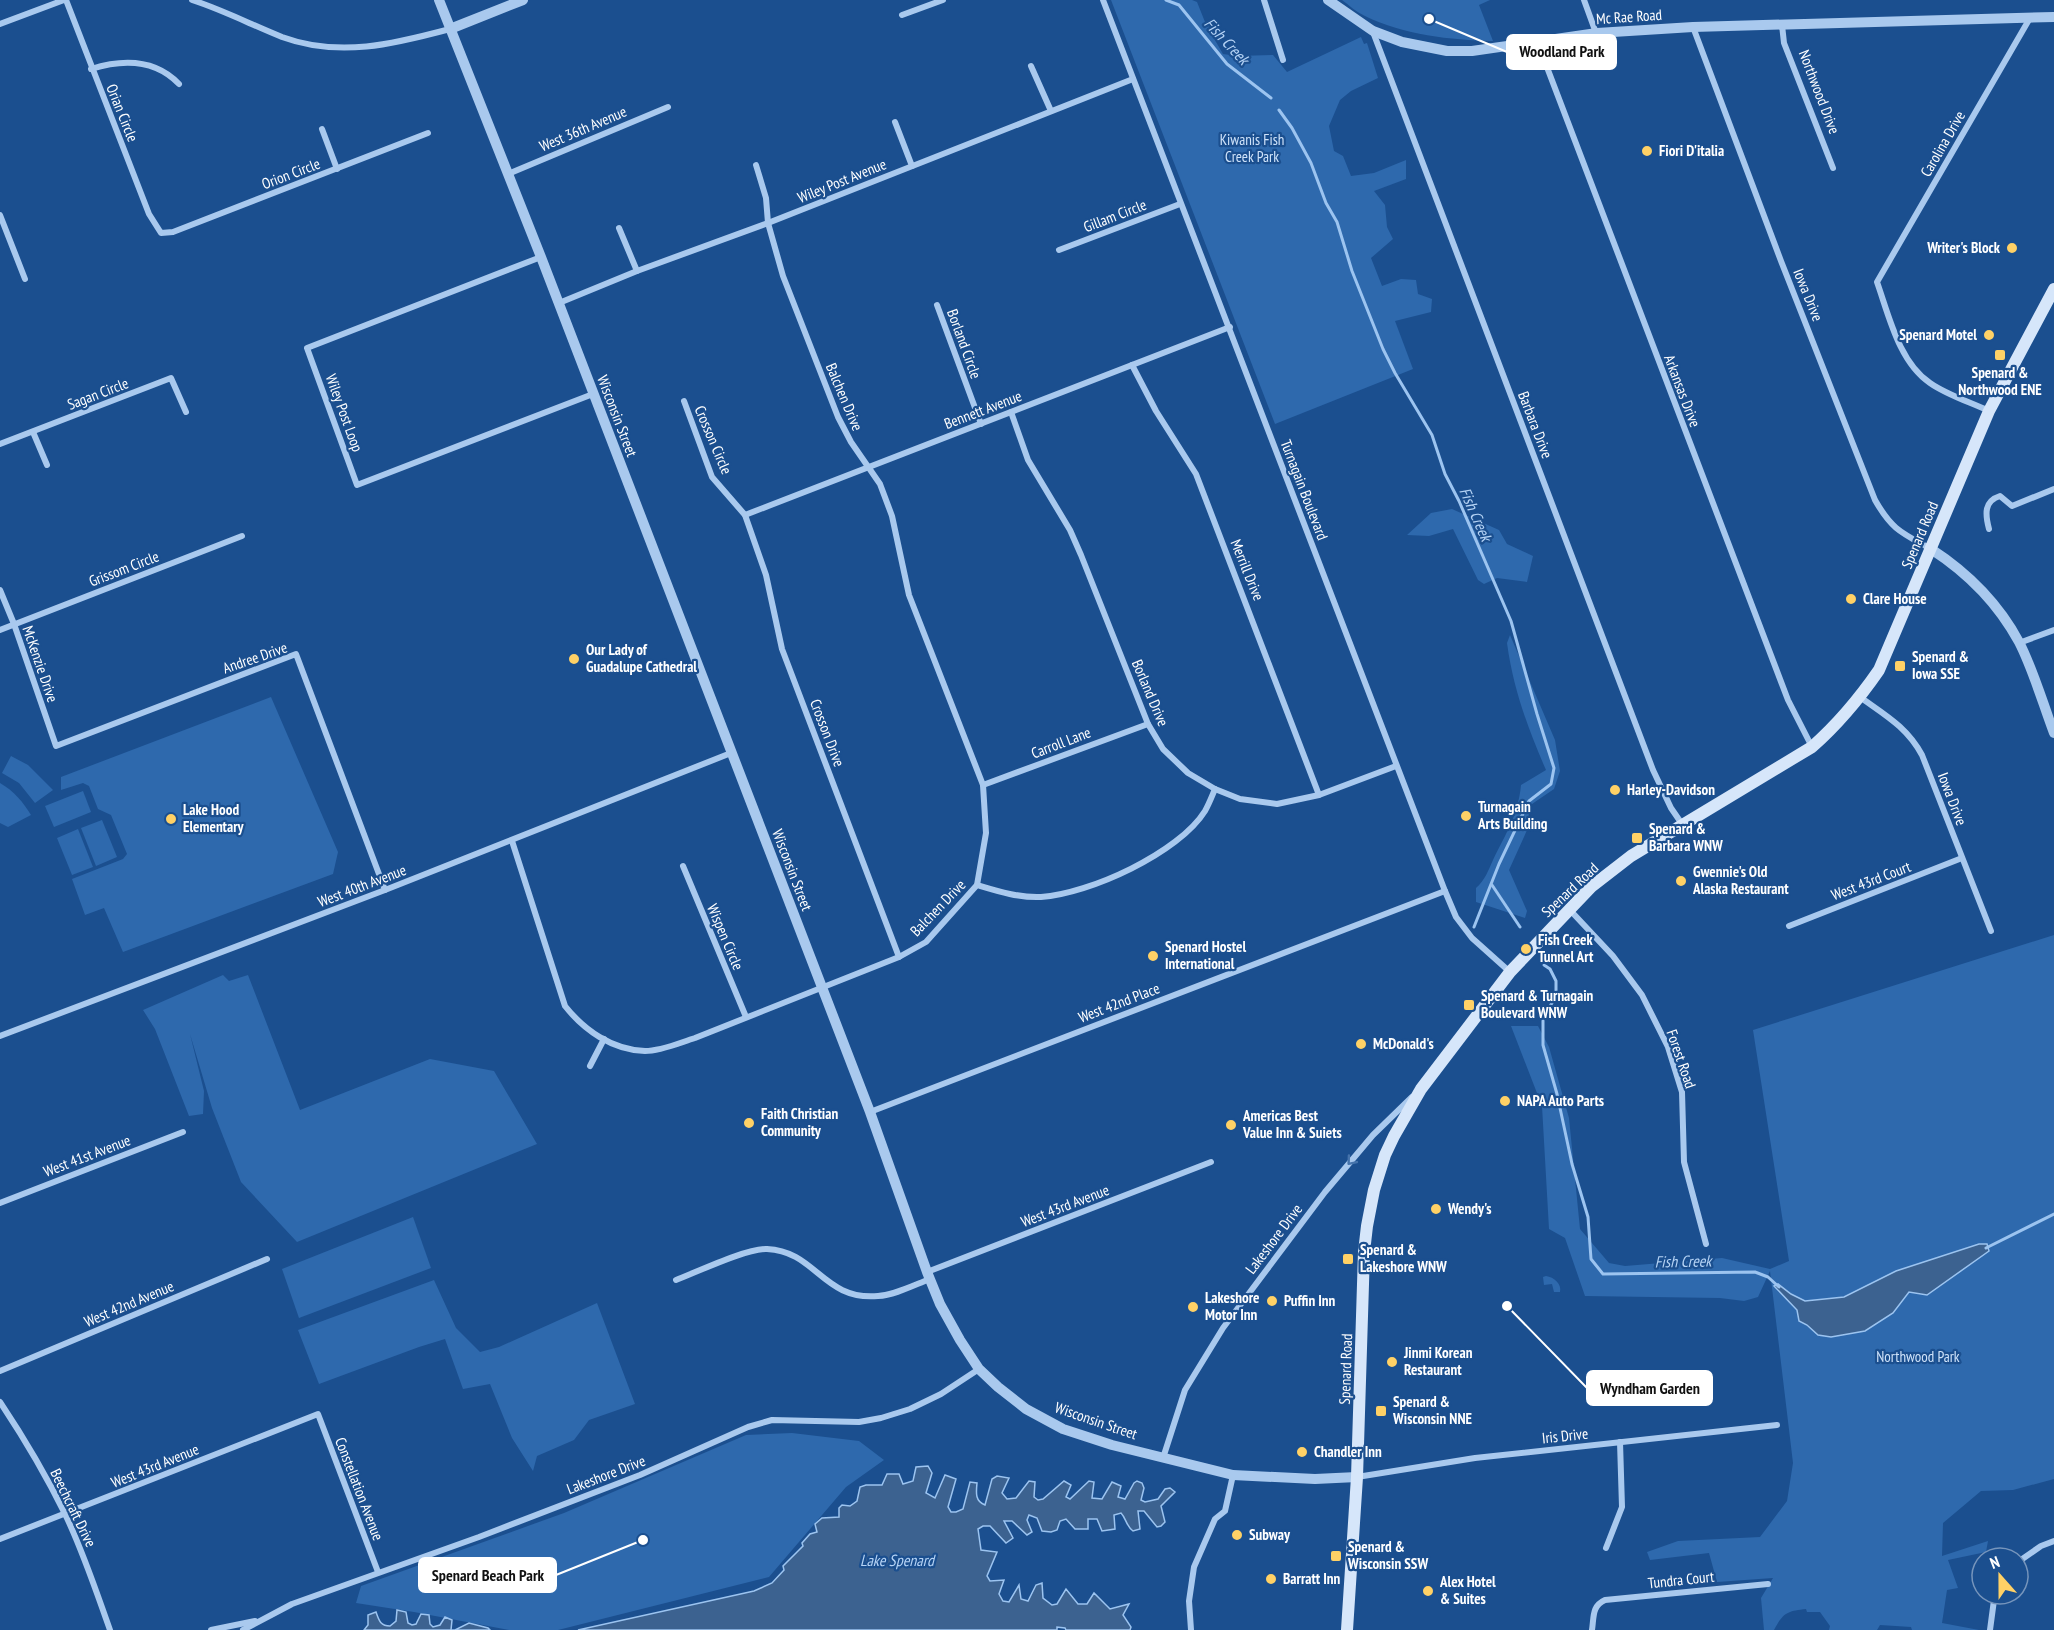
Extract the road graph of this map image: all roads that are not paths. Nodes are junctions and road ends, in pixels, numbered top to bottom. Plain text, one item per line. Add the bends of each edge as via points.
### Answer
1 (65, 0) edge
2 (192, 0) edge
3 (439, 0) edge
4 (524, 0) edge
5 (943, 0) edge
6 (1103, 0) edge
7 (1264, 0) edge
8 (1328, 0) edge
9 (1584, 0) edge
10 (902, 15) dead end
11 (2030, 17) junction
12 (2054, 17) edge
13 (0, 24) edge
14 (1782, 25) junction
15 (1692, 27) junction
16 (450, 29) junction
17 (1373, 31) junction
18 (1597, 33) junction
19 (1537, 41) junction
20 (1283, 60) dead end
21 (1031, 66) dead end
22 (92, 69) junction
23 (1133, 80) junction
24 (179, 84) dead end
25 (668, 107) dead end
26 (1051, 111) junction
27 (895, 122) dead end
28 (322, 129) dead end
29 (428, 133) dead end
30 (756, 165) dead end
31 (912, 166) junction
32 (1833, 168) dead end
33 (337, 169) junction
34 (508, 174) junction
35 (1180, 204) junction
36 (0, 214) edge
37 (768, 223) junction
38 (619, 228) dead end
39 (161, 233) joint
40 (1059, 250) dead end
41 (541, 257) junction
42 (637, 271) junction
43 (25, 279) dead end
44 (2054, 289) edge
45 (558, 303) junction
46 (937, 305) dead end
47 (2049, 312) edge
48 (1230, 327) junction
49 (1132, 365) junction
50 (593, 394) junction
51 (684, 401) dead end
52 (1989, 411) junction
53 (186, 412) dead end
54 (1011, 412) junction
55 (981, 424) junction
56 (33, 432) junction
57 (0, 444) edge
58 (47, 465) dead end
59 (869, 467) junction
60 (2054, 489) edge
61 (745, 515) junction
62 (1989, 529) dead end
63 (242, 536) dead end
64 (1931, 549) junction
65 (0, 590) edge
66 (14, 624) junction
67 (0, 630) edge
68 (2054, 630) edge
69 (2019, 643) junction
70 (1860, 697) junction
71 (1148, 724) junction
72 (2054, 733) edge
73 (56, 746) joint
74 (1812, 747) junction
75 (731, 753) junction
76 (1396, 765) junction
77 (983, 785) junction
78 (1215, 789) junction
79 (1320, 795) junction
80 (1682, 824) junction
81 (512, 841) junction
82 (1962, 858) junction
83 (683, 866) dead end
84 (977, 885) junction
85 (385, 890) junction
86 (1445, 891) junction
87 (1569, 909) junction
88 (1789, 926) dead end
89 (1991, 931) dead end
90 (899, 957) junction
91 (1510, 972) junction
92 (821, 987) junction
93 (746, 1017) junction
94 (0, 1036) edge
95 (604, 1039) junction
96 (590, 1066) dead end
97 (1420, 1089) junction
98 (870, 1112) junction
99 (183, 1132) dead end
100 (1372, 1135) junction
101 (1390, 1143) junction
102 (1211, 1162) dead end
103 (0, 1203) edge
104 (1706, 1244) dead end
105 (267, 1259) dead end
106 (929, 1275) junction
107 (676, 1280) dead end
108 (979, 1369) junction
109 (0, 1371) edge
110 (0, 1402) edge
111 (318, 1414) joint
112 (1777, 1425) dead end
113 (1620, 1442) junction
114 (1163, 1458) junction
115 (1233, 1475) junction
116 (1357, 1478) junction
117 (65, 1514) junction
118 (0, 1539) edge
119 (2054, 1541) edge
120 (1606, 1548) dead end
121 (2030, 1554) edge
122 (378, 1572) junction
123 (1768, 1584) dead end
124 (1993, 1606) edge
125 (258, 1620) junction
126 (110, 1630) edge
127 (211, 1630) edge
128 (243, 1630) edge
129 (1191, 1630) edge
130 (1347, 1630) edge
131 (1592, 1630) edge
132 (1990, 1630) edge

1 - 13 street
1 - 22 street, Orian Circle
2 - 16 street via 284,37 334,48 394,44
3 - 16 street, Wisconsin Street
4 - 16 street
5 - 10 street
6 - 23 street, Turnagain Boulevard
7 - 20 street
8 - 17 street, Mc Rae Road
9 - 18 street
11 - 12 street, Mc Rae Road
11 - 14 street, Mc Rae Road
11 - 52 street, Carolina Drive via 1877,282 1904,350 1919,375
14 - 15 street, Mc Rae Road
14 - 32 street, Northwood Drive via 1784,43
15 - 18 street, Mc Rae Road
15 - 64 street, Iowa Drive via 1875,500 1899,532
16 - 34 street, Wisconsin Street
17 - 19 street, Mc Rae Road via 1402,42 1447,51
17 - 80 street, Barbara Drive via 1653,770
18 - 19 street, Mc Rae Road
19 - 74 street, Arkansas Drive via 1788,700
21 - 26 street
22 - 24 street via 147,64
22 - 39 street, Orian Circle via 149,214
23 - 26 street, Wiley Post Avenue
23 - 35 street, Turnagain Boulevard
25 - 34 street, West 36th Avenue
26 - 31 street, Wiley Post Avenue
27 - 31 street
28 - 33 street
29 - 33 street, Orion Circle
30 - 37 street, Balchen Drive via 766,198
31 - 37 street, Wiley Post Avenue
33 - 39 street, Orion Circle via 173,232
34 - 41 street, Wisconsin Street
35 - 40 street, Gillam Circle
35 - 48 street, Turnagain Boulevard
36 - 43 street
37 - 42 street, Wiley Post Avenue
37 - 59 street, Balchen Drive via 783,276 838,417
38 - 42 street
41 - 45 street, Wisconsin Street
41 - 50 street, Wiley Post Loop via 307,348 357,485
42 - 45 street, Wiley Post Avenue
44 - 47 main road, Spenard Road
45 - 50 street, Wisconsin Street
46 - 55 street, Borland Circle
47 - 52 main road, Spenard Road
48 - 49 street, Bennett Avenue
48 - 76 street, Turnagain Boulevard
49 - 54 street, Bennett Avenue
49 - 79 street, Merrill Drive via 1196,474
50 - 75 street, Wisconsin Street
51 - 61 street, Crosson Circle via 712,477
52 - 64 main road, Spenard Road
53 - 56 street, Sagan Circle via 171,378
54 - 55 street, Bennett Avenue
54 - 71 street, Borland Drive via 1028,460 1082,555
55 - 59 street, Bennett Avenue
56 - 57 street, Sagan Circle
56 - 58 street
59 - 61 street, Bennett Avenue
59 - 77 street, Balchen Drive via 880,483 892,516 909,595
60 - 62 street via 2012,506 2000,496 1992,498 1987,506
61 - 90 street, Crosson Drive via 766,575 782,649
63 - 66 street, Grissom Circle
64 - 69 street via 1972,579
64 - 70 main road, Spenard Road via 1879,670
65 - 66 street, McKenzie Drive
66 - 67 street, Grissom Circle
66 - 73 street, McKenzie Drive
68 - 69 street
69 - 72 street
70 - 74 main road, Spenard Road
70 - 82 street, Iowa Drive via 1914,739
71 - 77 street, Carroll Lane
71 - 78 street, Borland Drive via 1162,749 1188,773
73 - 85 street, Andree Drive via 296,654
74 - 80 main road, Spenard Road
75 - 81 street, West 40th Avenue
75 - 92 street, Wisconsin Street
76 - 79 street, Borland Drive
76 - 86 street, Turnagain Boulevard
77 - 84 street, Balchen Drive via 986,833
78 - 79 street, Borland Drive via 1240,799 1277,804
78 - 84 street via 1205,811 1184,834 1159,854 1120,874 1079,889 1040,897
80 - 87 main road, Spenard Road via 1631,856
81 - 85 street, West 40th Avenue
81 - 95 street, Balchen Drive via 565,1006 578,1022
82 - 88 street, West 43rd Court
82 - 89 street, Iowa Drive
83 - 93 street, Wispen Circle
84 - 90 street, Balchen Drive via 926,942
85 - 94 street, West 40th Avenue
86 - 91 street, Turnagain Boulevard via 1472,938
86 - 98 street, West 42nd Place
87 - 91 main road, Spenard Road
87 - 104 street, Forest Road via 1613,956 1642,995 1668,1047 1682,1092 1684,1162
90 - 92 street, Balchen Drive
91 - 97 main road, Spenard Road
92 - 93 street, Balchen Drive
92 - 98 street, Wisconsin Street
93 - 95 street, Balchen Drive via 679,1043 645,1051 618,1047
95 - 96 street
97 - 100 street, Lakeshore Drive
97 - 101 main road, Spenard Road
98 - 106 street, Wisconsin Street
99 - 103 street, West 41st Avenue
100 - 101 street via 1384,1130
100 -> 114 street, Lakeshore Drive via 1296,1228 1223,1328 1185,1390
101 - 116 main road, Spenard Road via 1374,1190 1364,1252
102 - 106 street, West 43rd Avenue
105 - 109 street, West 42nd Avenue
106 - 107 street, West 43rd Avenue via 881,1296 862,1297 827,1282 804,1260 766,1249
106 - 108 street, Wisconsin Street via 940,1304
108 - 114 street, Wisconsin Street via 1026,1409 1063,1429
108 - 122 street, Lakeshore Drive via 941,1394 881,1418 859,1422 772,1420 748,1427 640,1475
110 - 117 street, Beechcraft Drive
111 - 117 street, West 43rd Avenue
111 - 122 street, Constellation Avenue
112 - 113 street, Iris Drive
113 - 116 street, Iris Drive via 1475,1458
113 - 120 street via 1622,1507
114 - 115 street, Wisconsin Street
115 - 116 street, Wisconsin Street
115 - 129 street via 1225,1511 1215,1519 1194,1567 1189,1601
116 - 130 main road, Spenard Road
117 - 118 street, West 43rd Avenue
117 - 126 street, Beechcraft Drive
119 - 121 street
122 - 125 street, Lakeshore Drive
123 - 131 street, Tundra Court via 1605,1600 1594,1610
124 - 132 street
125 - 127 street
125 - 128 street, Lakeshore Drive

